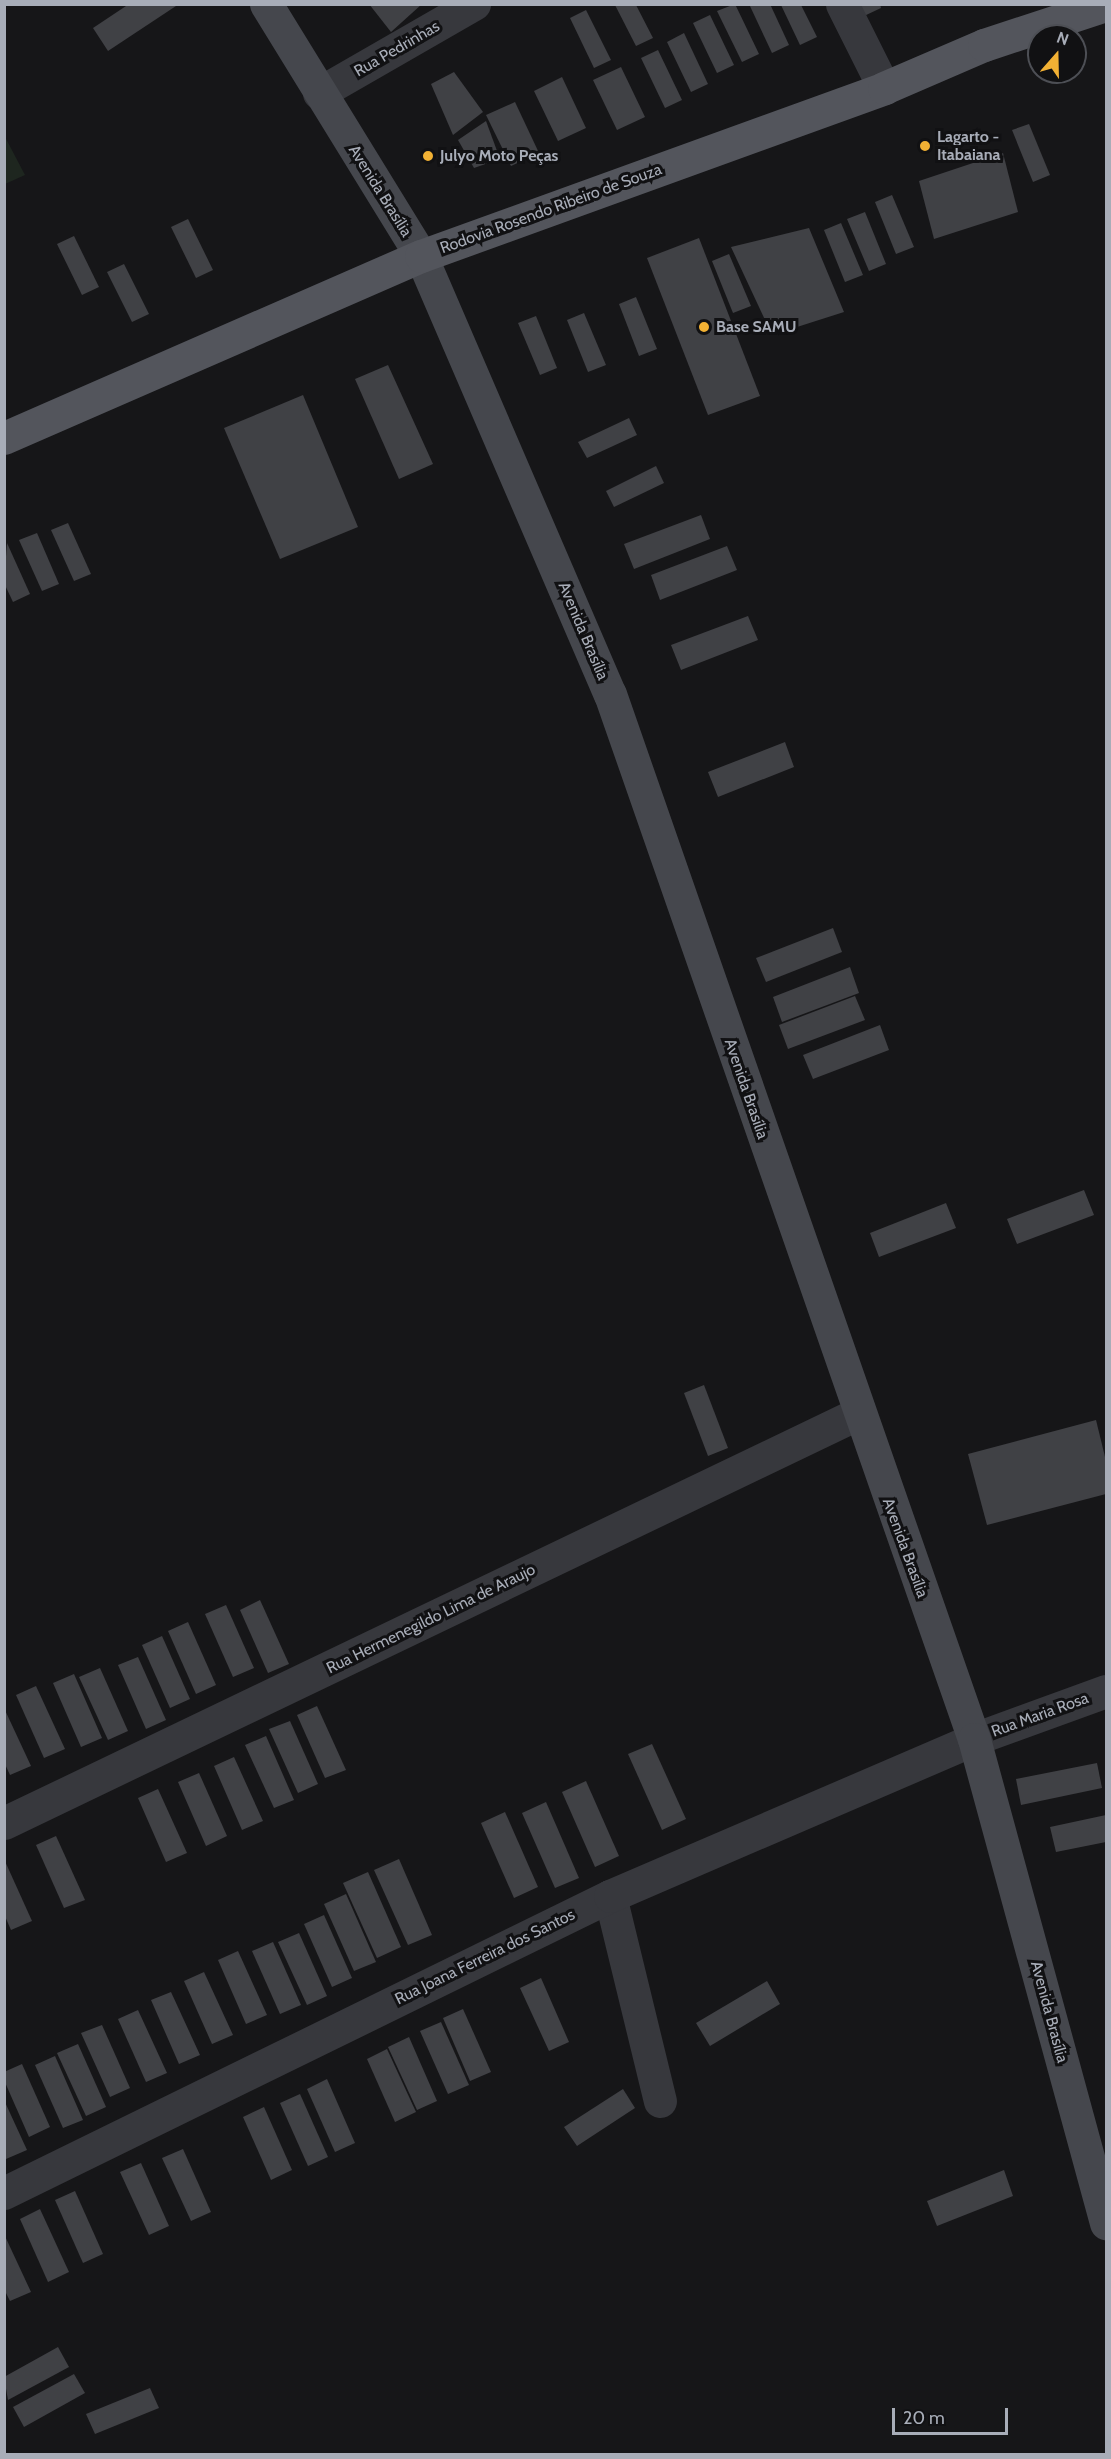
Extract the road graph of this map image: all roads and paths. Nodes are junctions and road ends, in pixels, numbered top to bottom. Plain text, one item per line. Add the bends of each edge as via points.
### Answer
1 (266, 4) edge
2 (474, 4) edge
3 (842, 4) edge
4 (1107, 5) edge
5 (884, 88) junction
6 (320, 93) junction
7 (421, 256) junction
8 (4, 438) edge
9 (857, 1414) junction
10 (1107, 1691) edge
11 (974, 1739) junction
12 (4, 1823) edge
13 (610, 1896) junction
14 (660, 2101) dead end
15 (4, 2193) edge
16 (1107, 2223) edge

1 - 6 main road, Avenida Brasília
2 - 6 street, Rua Pedrinhas
3 - 5 street
4 - 5 main road, Rodovia Rosendo Ribeiro de Souza via 984,45
5 - 7 main road, Rodovia Rosendo Ribeiro de Souza
6 - 7 main road, Avenida Brasília
7 - 8 main road, Rodovia Rosendo Ribeiro de Souza
7 - 9 main road, Avenida Brasília via 610,694
9 - 11 main road, Avenida Brasília
9 - 12 street, Rua Hermenegildo Lima de Araujo
10 - 11 street, Rua Maria Rosa
11 - 13 street, Rua Joana Ferreira dos Santos
11 - 16 main road, Avenida Brasília
13 - 14 street
13 - 15 street, Rua Joana Ferreira dos Santos

